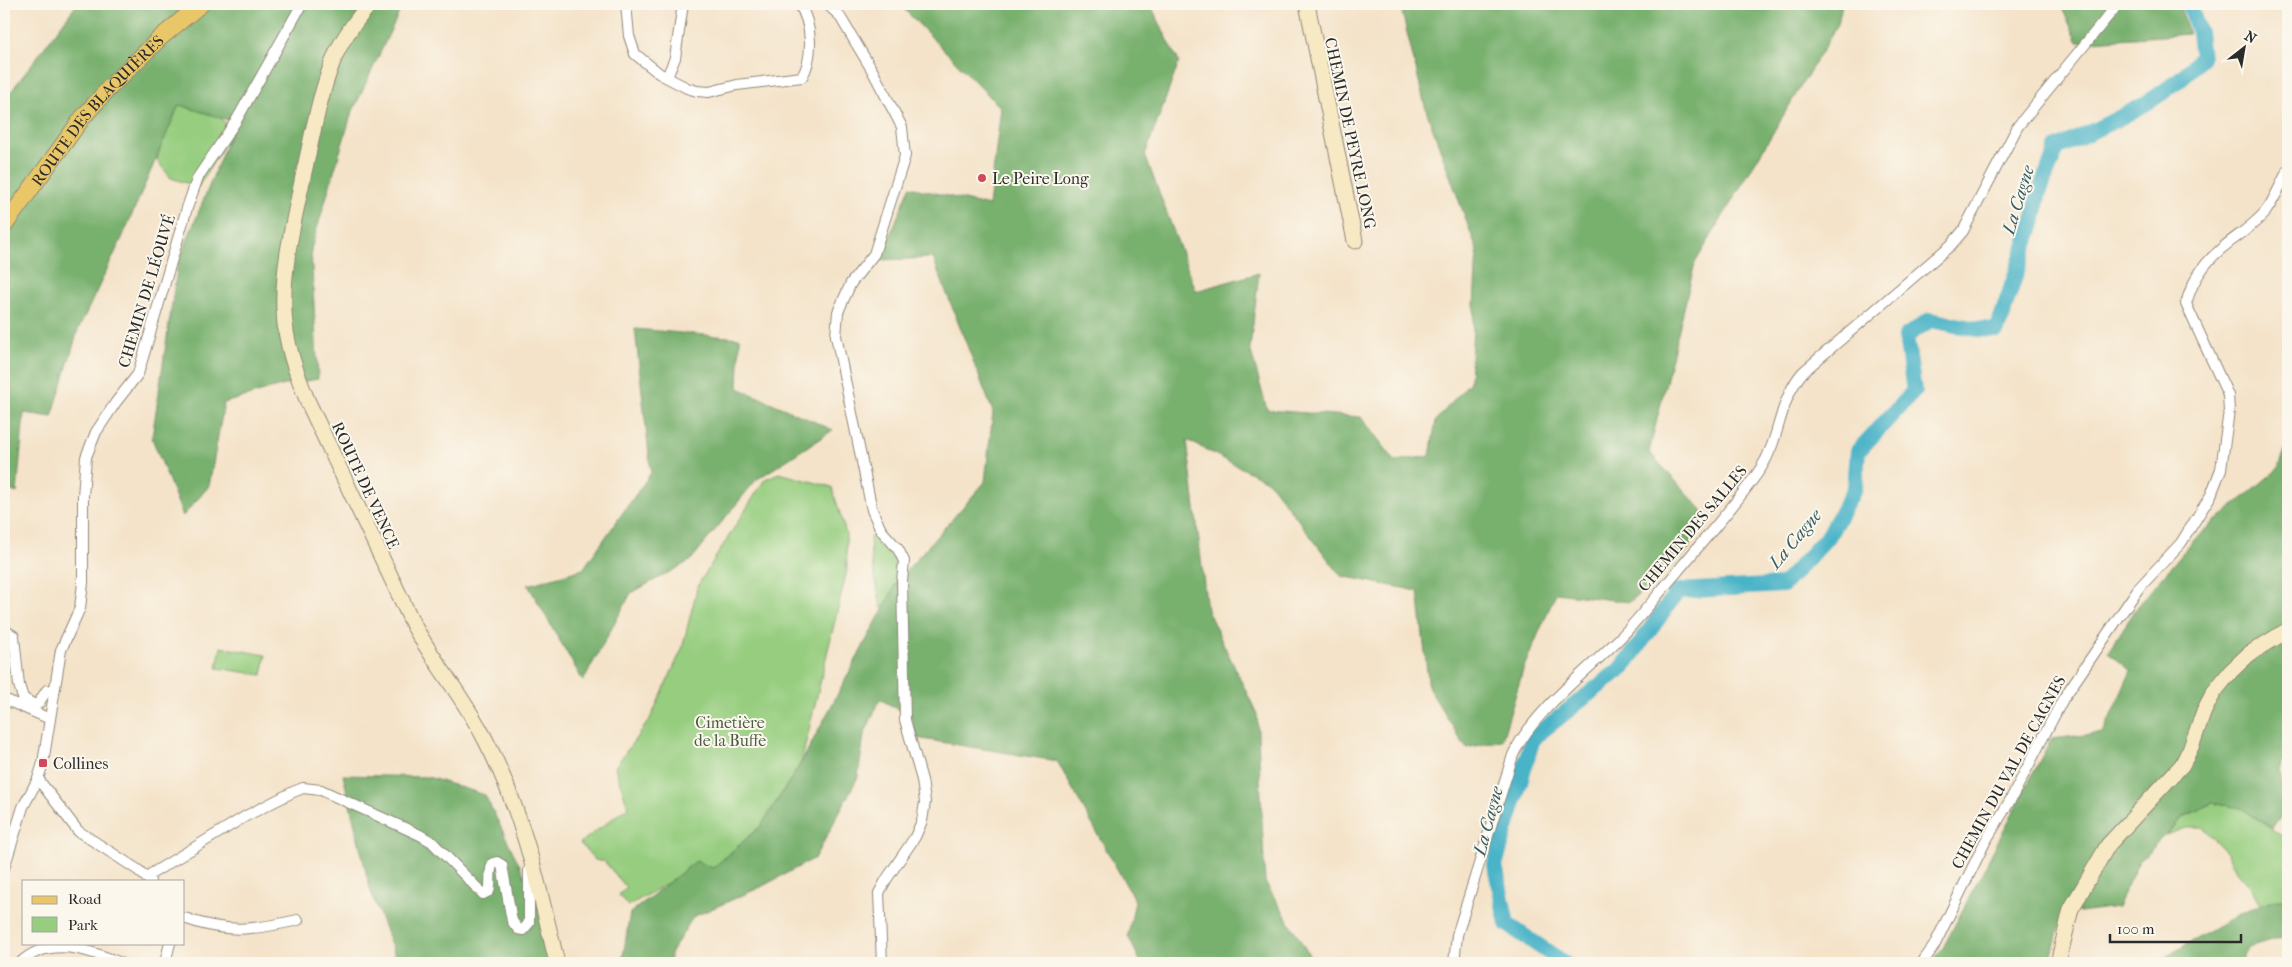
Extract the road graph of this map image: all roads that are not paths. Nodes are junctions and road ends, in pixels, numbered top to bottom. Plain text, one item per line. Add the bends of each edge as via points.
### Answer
1 (302, 4) edge
2 (370, 4) edge
3 (626, 4) edge
4 (683, 4) edge
5 (798, 4) edge
6 (827, 4) edge
7 (1307, 4) edge
8 (2118, 4) edge
9 (193, 6) edge
10 (667, 77) junction
11 (2288, 170) edge
12 (4, 210) edge
13 (4, 226) edge
14 (1355, 241) dead end
15 (4, 630) edge
16 (2288, 630) edge
17 (54, 692) junction
18 (4, 699) edge
19 (50, 719) junction
20 (38, 779) junction
21 (534, 865) junction
22 (4, 868) edge
23 (148, 879) edge
24 (185, 918) edge
25 (298, 920) dead end
26 (170, 944) edge
27 (20, 963) edge
28 (121, 963) edge
29 (165, 963) edge
30 (557, 963) edge
31 (882, 963) edge
32 (1454, 963) edge
33 (1922, 963) edge
34 (2058, 963) edge

1 - 17 street, CHEMIN DE LÉOUVÉ via 236,121 198,177 138,374 96,432 86,457 84,583 80,608 61,650
2 - 21 main road, ROUTE DE VENCE via 337,53 313,130 286,261 286,332 308,402 414,626 493,754
3 - 10 street via 629,36 635,54
4 - 10 street via 675,58
5 - 10 street via 806,16 808,29 806,71 802,77 709,92 697,91
6 - 31 street via 839,16 902,126 905,156 874,254 851,283 838,312 836,336 872,510 881,530 904,561 905,720 925,802 915,837 879,894
7 - 14 main road, CHEMIN DE PEYRE LONG
8 - 32 street, CHEMIN DES SALLES via 2018,126 1963,231 1794,382 1785,400 1774,443 1761,468 1726,514 1620,638 1520,739 1512,755 1457,935
9 - 12 main road, ROUTE DES BLAQUIÈRES via 101,83 48,148
9 - 13 main road, ROUTE DES BLAQUIÈRES via 83,117
11 - 33 street, CHEMIN DU VAL DE CAGNES via 2266,211 2202,267 2186,304 2228,395 2229,411 2221,469 2211,494 2181,543 2138,589 2063,699 1985,842 1934,946
15 - 17 street via 14,636 23,698 38,704 47,690
16 - 34 main road via 2249,654 2231,671 2204,711 2182,765 2108,845 2071,909
17 - 19 street, CHEMIN DE LÉOUVÉ
18 - 19 street
19 - 20 street, CHEMIN DE LÉOUVÉ
20 - 22 street, CHEMIN DE LÉOUVÉ via 23,807
20 - 23 street via 78,832
21 - 23 street via 528,876 529,923 523,930 518,929 512,921 502,864 493,863 489,892 483,894 432,842 321,790 304,788 246,816
21 - 30 main road, ROUTE DE VENCE
24 - 25 street via 222,929 245,930
26 - 29 street
27 - 28 street via 36,952 64,946

